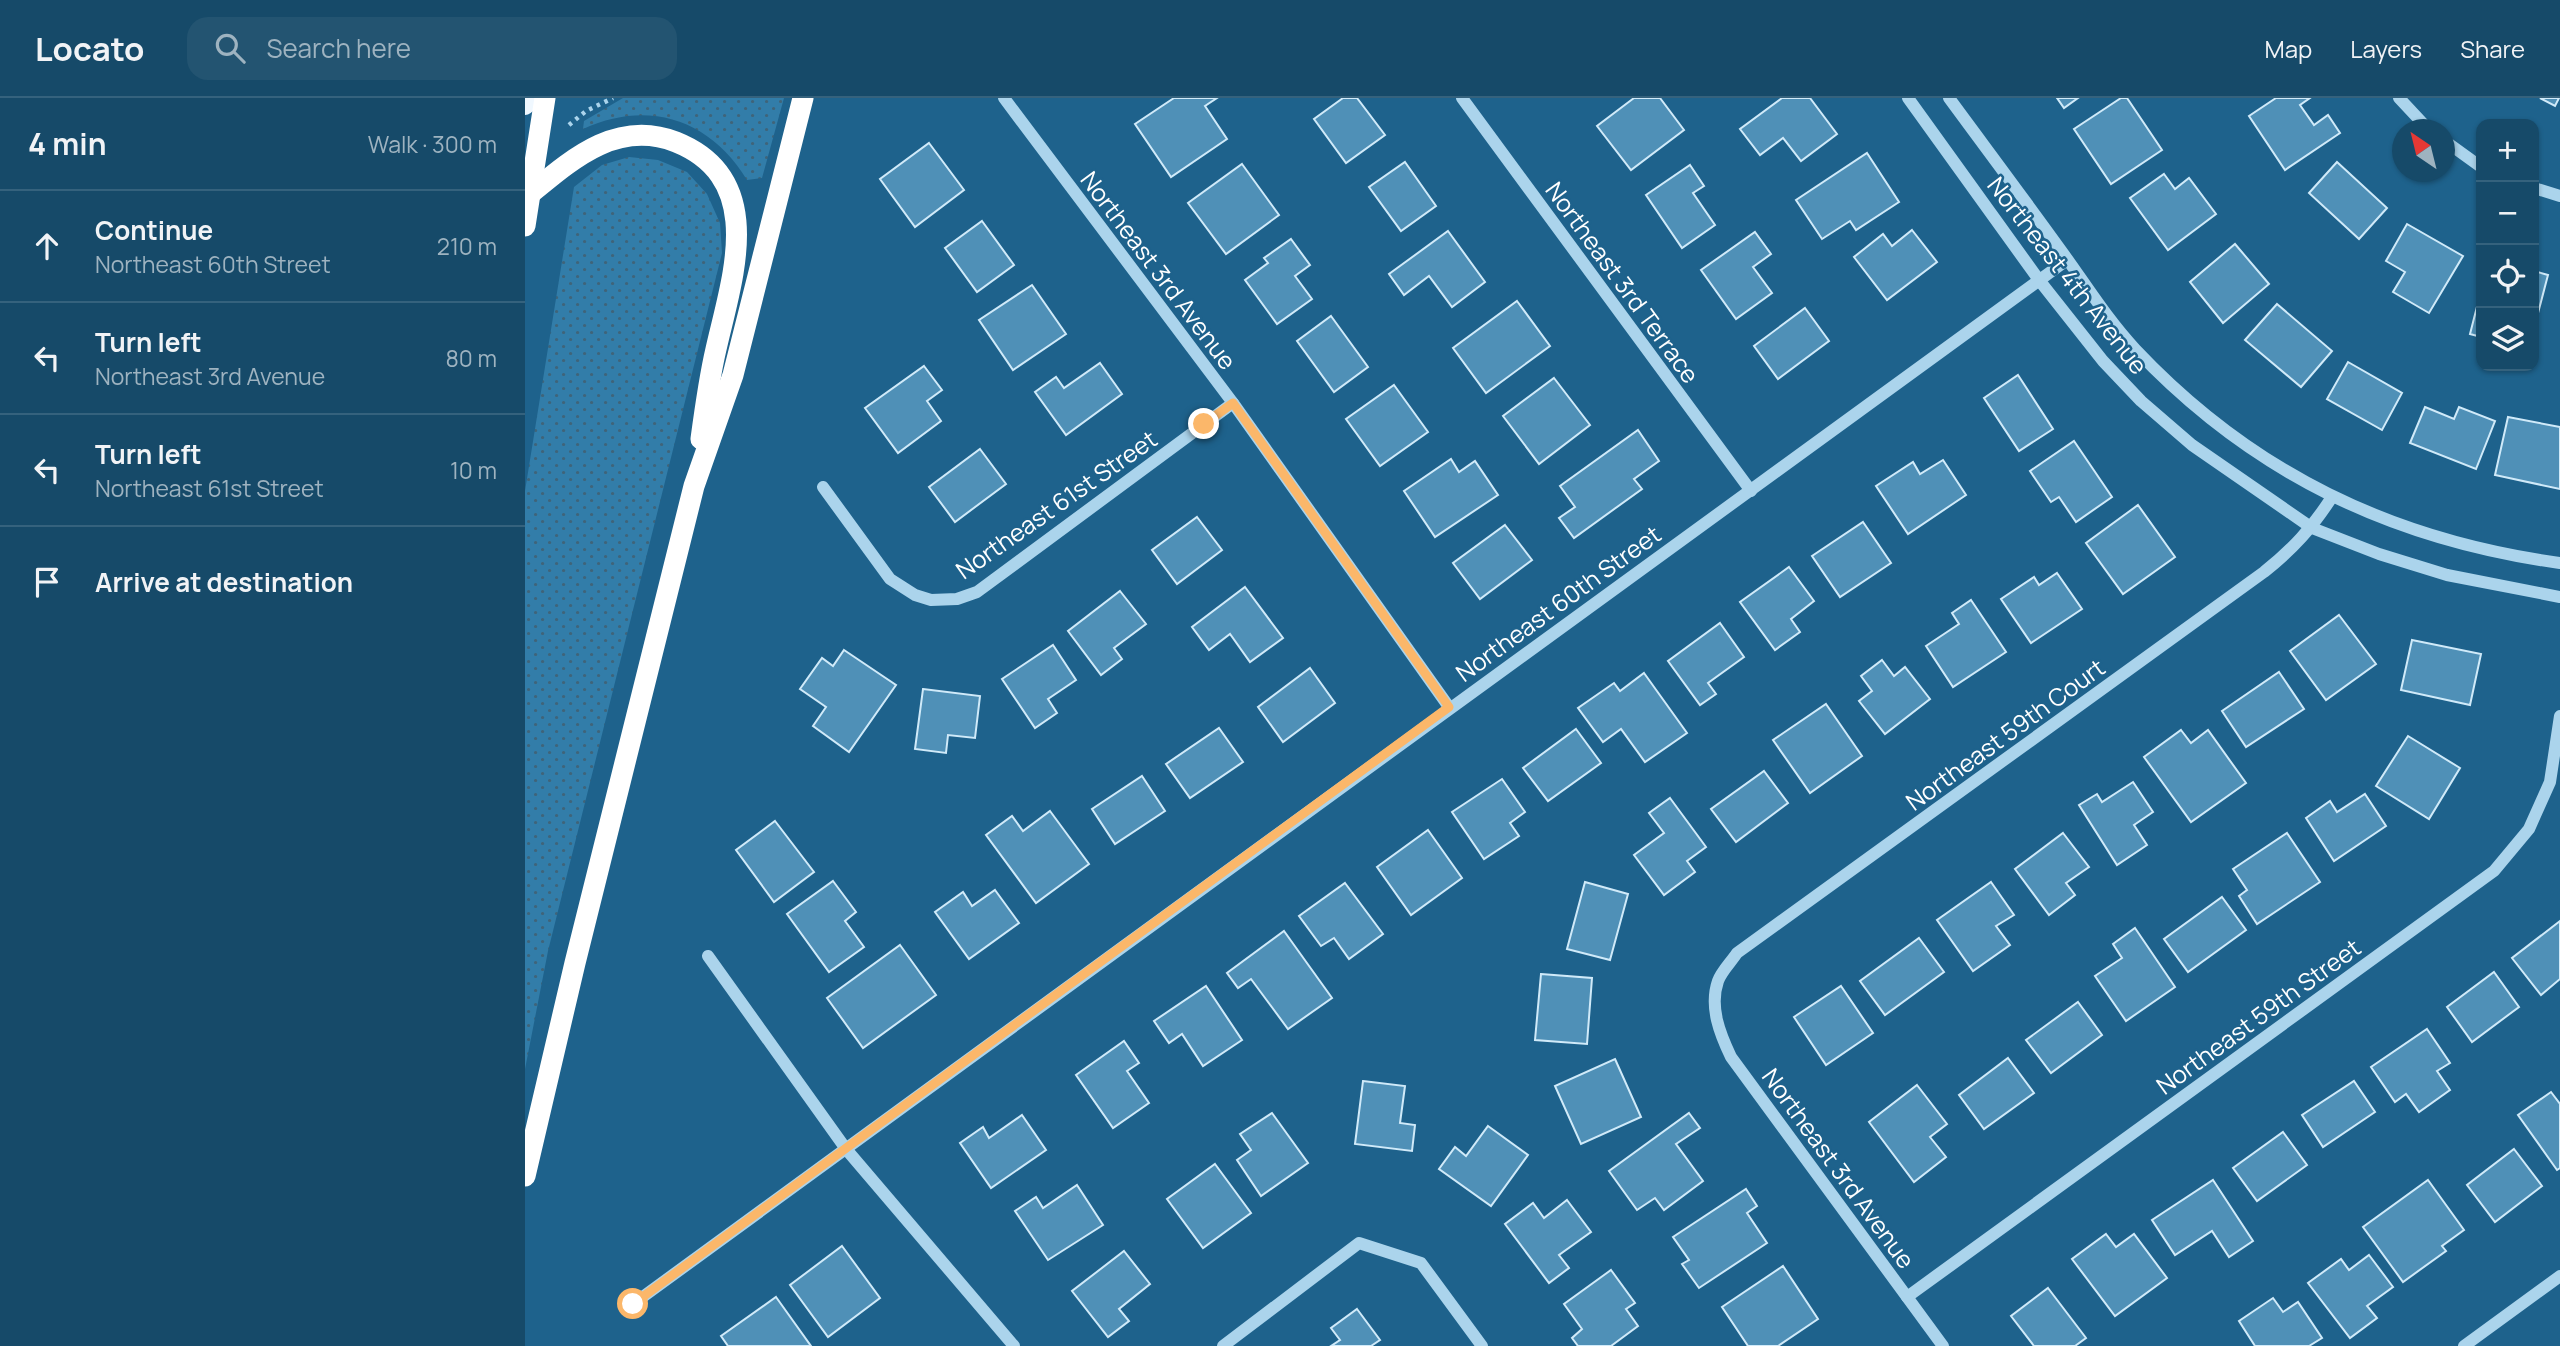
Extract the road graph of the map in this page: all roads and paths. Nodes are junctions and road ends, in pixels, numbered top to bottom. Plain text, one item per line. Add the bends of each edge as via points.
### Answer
1 (535, 98) edge
2 (545, 98) edge
3 (803, 98) edge
4 (1004, 98) edge
5 (1462, 98) edge
6 (1908, 98) edge
7 (1949, 98) edge
8 (2399, 98) edge
9 (525, 106) edge
10 (2419, 119) edge
11 (2455, 148) edge
12 (2476, 164) edge
13 (2539, 190) edge
14 (2560, 196) edge
15 (525, 198) edge
16 (525, 226) edge
17 (2067, 260) junction
18 (2039, 280) junction
19 (1233, 403) junction
20 (694, 486) junction
21 (823, 487) dead end
22 (1751, 491) junction
23 (2332, 497) junction
24 (2312, 528) junction
25 (2560, 563) edge
26 (2560, 597) edge
27 (1449, 707) junction
28 (2560, 716) edge
29 (708, 956) dead end
30 (1715, 1009) joint
31 (846, 1149) junction
32 (525, 1177) edge
33 (2560, 1276) edge
34 (1907, 1297) junction
35 (633, 1304) dead end
36 (1014, 1346) edge
37 (1223, 1346) edge
38 (1482, 1346) edge
39 (1943, 1346) edge
40 (2464, 1346) edge

1 - 9 main road
2 - 16 highway, bridge
3 - 20 highway via 733,375
4 - 19 street, Northeast 3rd Avenue
5 - 22 street, Northeast 3rd Terrace
6 - 18 street, Northeast 4th Avenue
7 - 17 street, Northeast 4th Avenue
8 - 10 street
11 - 12 street
13 - 14 street
15 - 20 highway via 584,153 632,135 650,135 685,146 722,178 734,205 739,238 710,376
17 - 18 street, Northeast 60th Street
17 - 23 street, Northeast 4th Avenue via 2102,310 2175,389 2230,434
18 - 22 street, Northeast 60th Street
18 - 24 street, Northeast 4th Avenue via 2141,401 2192,445
19 - 21 street, Northeast 61st Street via 977,592 957,599 931,600 890,579
19 - 27 street, Northeast 3rd Avenue
20 - 32 highway
22 - 27 street, Northeast 60th Street
23 - 24 street, Northeast 59th Court
23 - 25 street, Northeast 4th Avenue via 2404,528 2461,545
24 - 26 street, Northeast 4th Avenue via 2447,575
24 - 30 street, Northeast 59th Court via 2264,572 1737,954 1718,981
27 - 31 street, Northeast 60th Street
28 - 34 street, Northeast 59th Street via 2550,782 2529,829 2494,871
29 - 31 street
30 - 34 street, Northeast 3rd Avenue via 1731,1057
31 - 35 street, Northeast 60th Street
31 - 36 street
33 - 40 street
34 - 39 street, Northeast 3rd Avenue
37 - 38 street via 1359,1243 1421,1263

